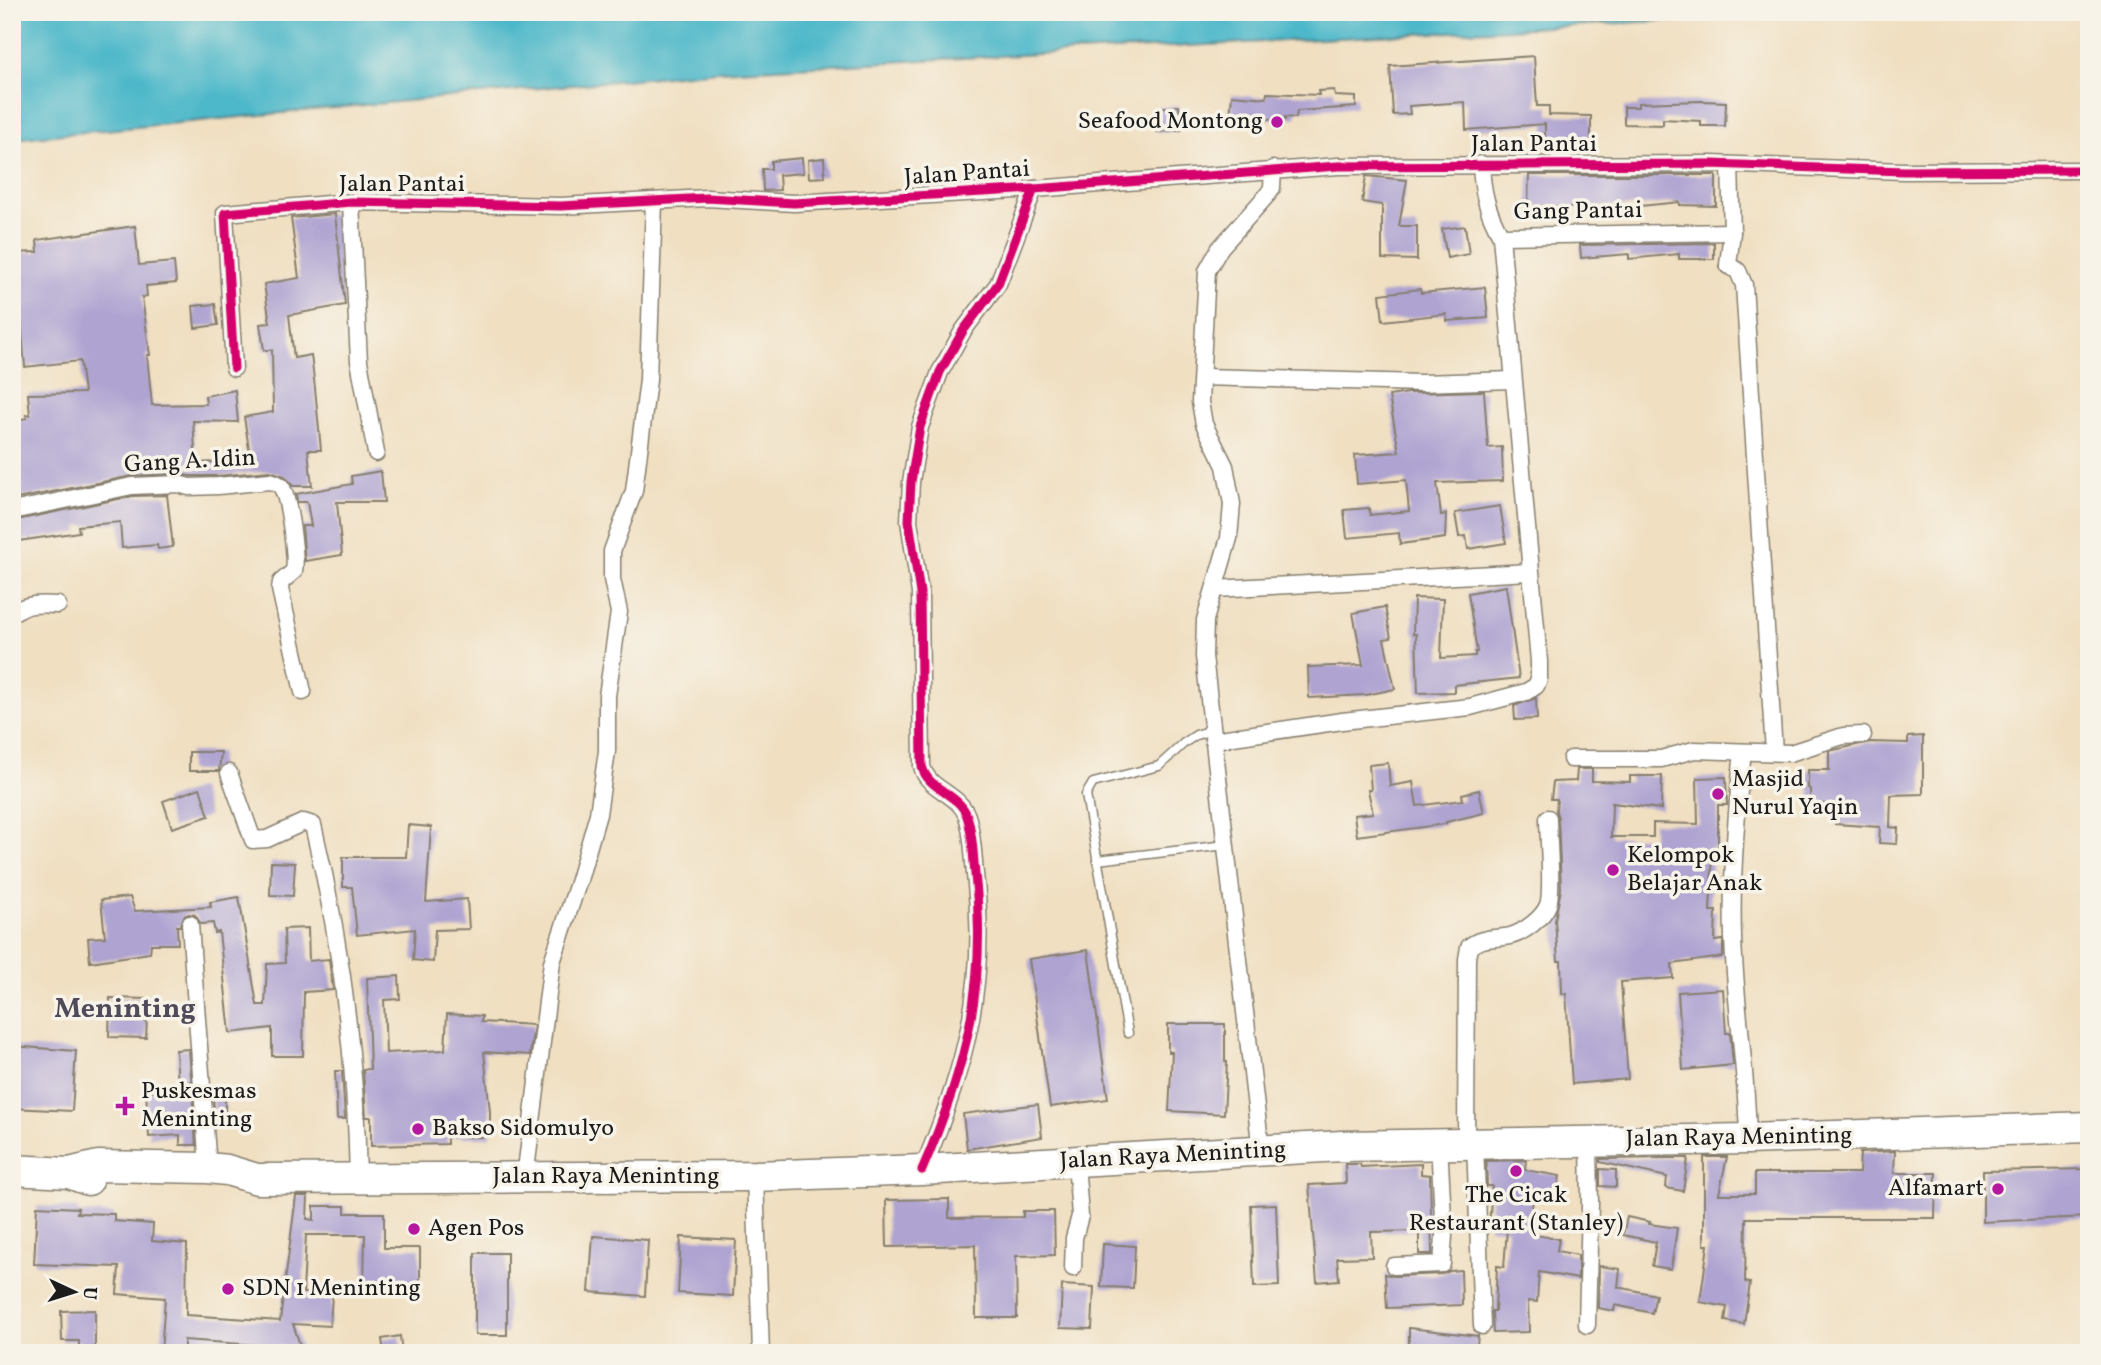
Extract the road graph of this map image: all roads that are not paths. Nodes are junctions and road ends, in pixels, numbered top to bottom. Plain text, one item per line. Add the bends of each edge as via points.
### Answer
1 (1482, 164) junction
2 (1730, 165) junction
3 (1273, 169) junction
4 (2089, 170) edge
5 (1034, 189) junction
6 (654, 201) junction
7 (351, 202) junction
8 (1732, 232) junction
9 (1501, 236) junction
10 (234, 368) dead end
11 (1202, 377) junction
12 (1513, 380) junction
13 (376, 453) dead end
14 (12, 511) edge
15 (1530, 572) junction
16 (1215, 589) junction
17 (58, 605) dead end
18 (12, 613) edge
19 (303, 692) dead end
20 (1863, 734) dead end
21 (1213, 735) junction
22 (1743, 752) junction
23 (1774, 752) junction
24 (1571, 759) dead end
25 (229, 773) dead end
26 (1548, 818) dead end
27 (1226, 845) junction
28 (1097, 860) junction
29 (190, 924) dead end
30 (1128, 1033) dead end
31 (2089, 1127) edge
32 (1748, 1139) junction
33 (1588, 1141) junction
34 (1460, 1143) junction
35 (1261, 1151) junction
36 (1076, 1162) junction
37 (208, 1168) junction
38 (12, 1170) edge
39 (922, 1170) junction
40 (69, 1173) junction
41 (755, 1176) junction
42 (524, 1178) junction
43 (257, 1179) junction
44 (358, 1179) junction
45 (1394, 1266) dead end
46 (1073, 1268) dead end
47 (1587, 1325) dead end
48 (1482, 1326) dead end
49 (761, 1353) edge

1 - 2 street, Jalan Pantai
1 - 3 street, Jalan Pantai
1 - 9 street, Gang Pantai via 1482,189
2 - 4 street, Jalan Pantai via 1904,171
2 - 8 street
3 - 5 street, Jalan Pantai
3 - 11 street via 1272,188 1220,248 1207,271
5 - 6 street, Jalan Pantai via 794,203 706,198
5 - 39 street via 998,284 940,372 920,427 911,482 909,521 920,593 922,766 929,781 966,813 980,934 975,1003 962,1059 947,1113
6 - 7 street, Jalan Pantai via 561,206
6 - 42 street via 648,380 634,491 612,551 619,612 607,696 607,751 598,814 552,962
7 - 10 street, Jalan Pantai via 225,213
7 - 13 street via 359,361
8 - 9 street, Gang Pantai
8 - 23 street via 1728,265 1738,271 1744,285
9 - 12 street
11 - 12 street via 1422,383
11 - 16 street via 1201,413 1225,466 1232,504 1229,538
12 - 15 street
14 - 19 street, Gang A. Idin via 132,486 276,483 284,492 295,558 294,571 281,582 280,589
15 - 16 street
15 - 21 street via 1539,679 1526,692 1470,707
16 - 21 street via 1205,620 1204,656
17 - 18 street via 31,605
20 - 23 street via 1800,751
21 - 27 street
21 - 28 lane via 1196,735 1159,766 1088,788
22 - 23 street
22 - 24 street via 1694,750 1661,759
22 - 32 street via 1732,886
25 - 44 street via 253,840 267,839 304,822 313,825 348,1019
26 - 34 street via 1548,906 1512,936 1469,947
27 - 28 lane
27 - 35 street
28 - 30 lane
29 - 37 street
31 - 32 highway, Jalan Raya Meninting
32 - 33 highway, Jalan Raya Meninting
33 - 34 highway, Jalan Raya Meninting
33 - 47 street
34 - 35 highway, Jalan Raya Meninting
34 - 45 street via 1442,1264
34 - 48 street
35 - 36 highway, Jalan Raya Meninting
36 - 39 highway, Jalan Raya Meninting
36 - 46 street via 1080,1216
37 - 40 highway, Jalan Raya Meninting via 98,1166
37 - 43 highway, Jalan Raya Meninting
38 - 40 highway, Jalan Raya Meninting
39 - 41 highway, Jalan Raya Meninting
40 - 43 highway, Jalan Raya Meninting via 97,1184 217,1188
41 - 42 highway, Jalan Raya Meninting
41 - 49 street
42 - 44 highway, Jalan Raya Meninting
43 - 44 highway, Jalan Raya Meninting

